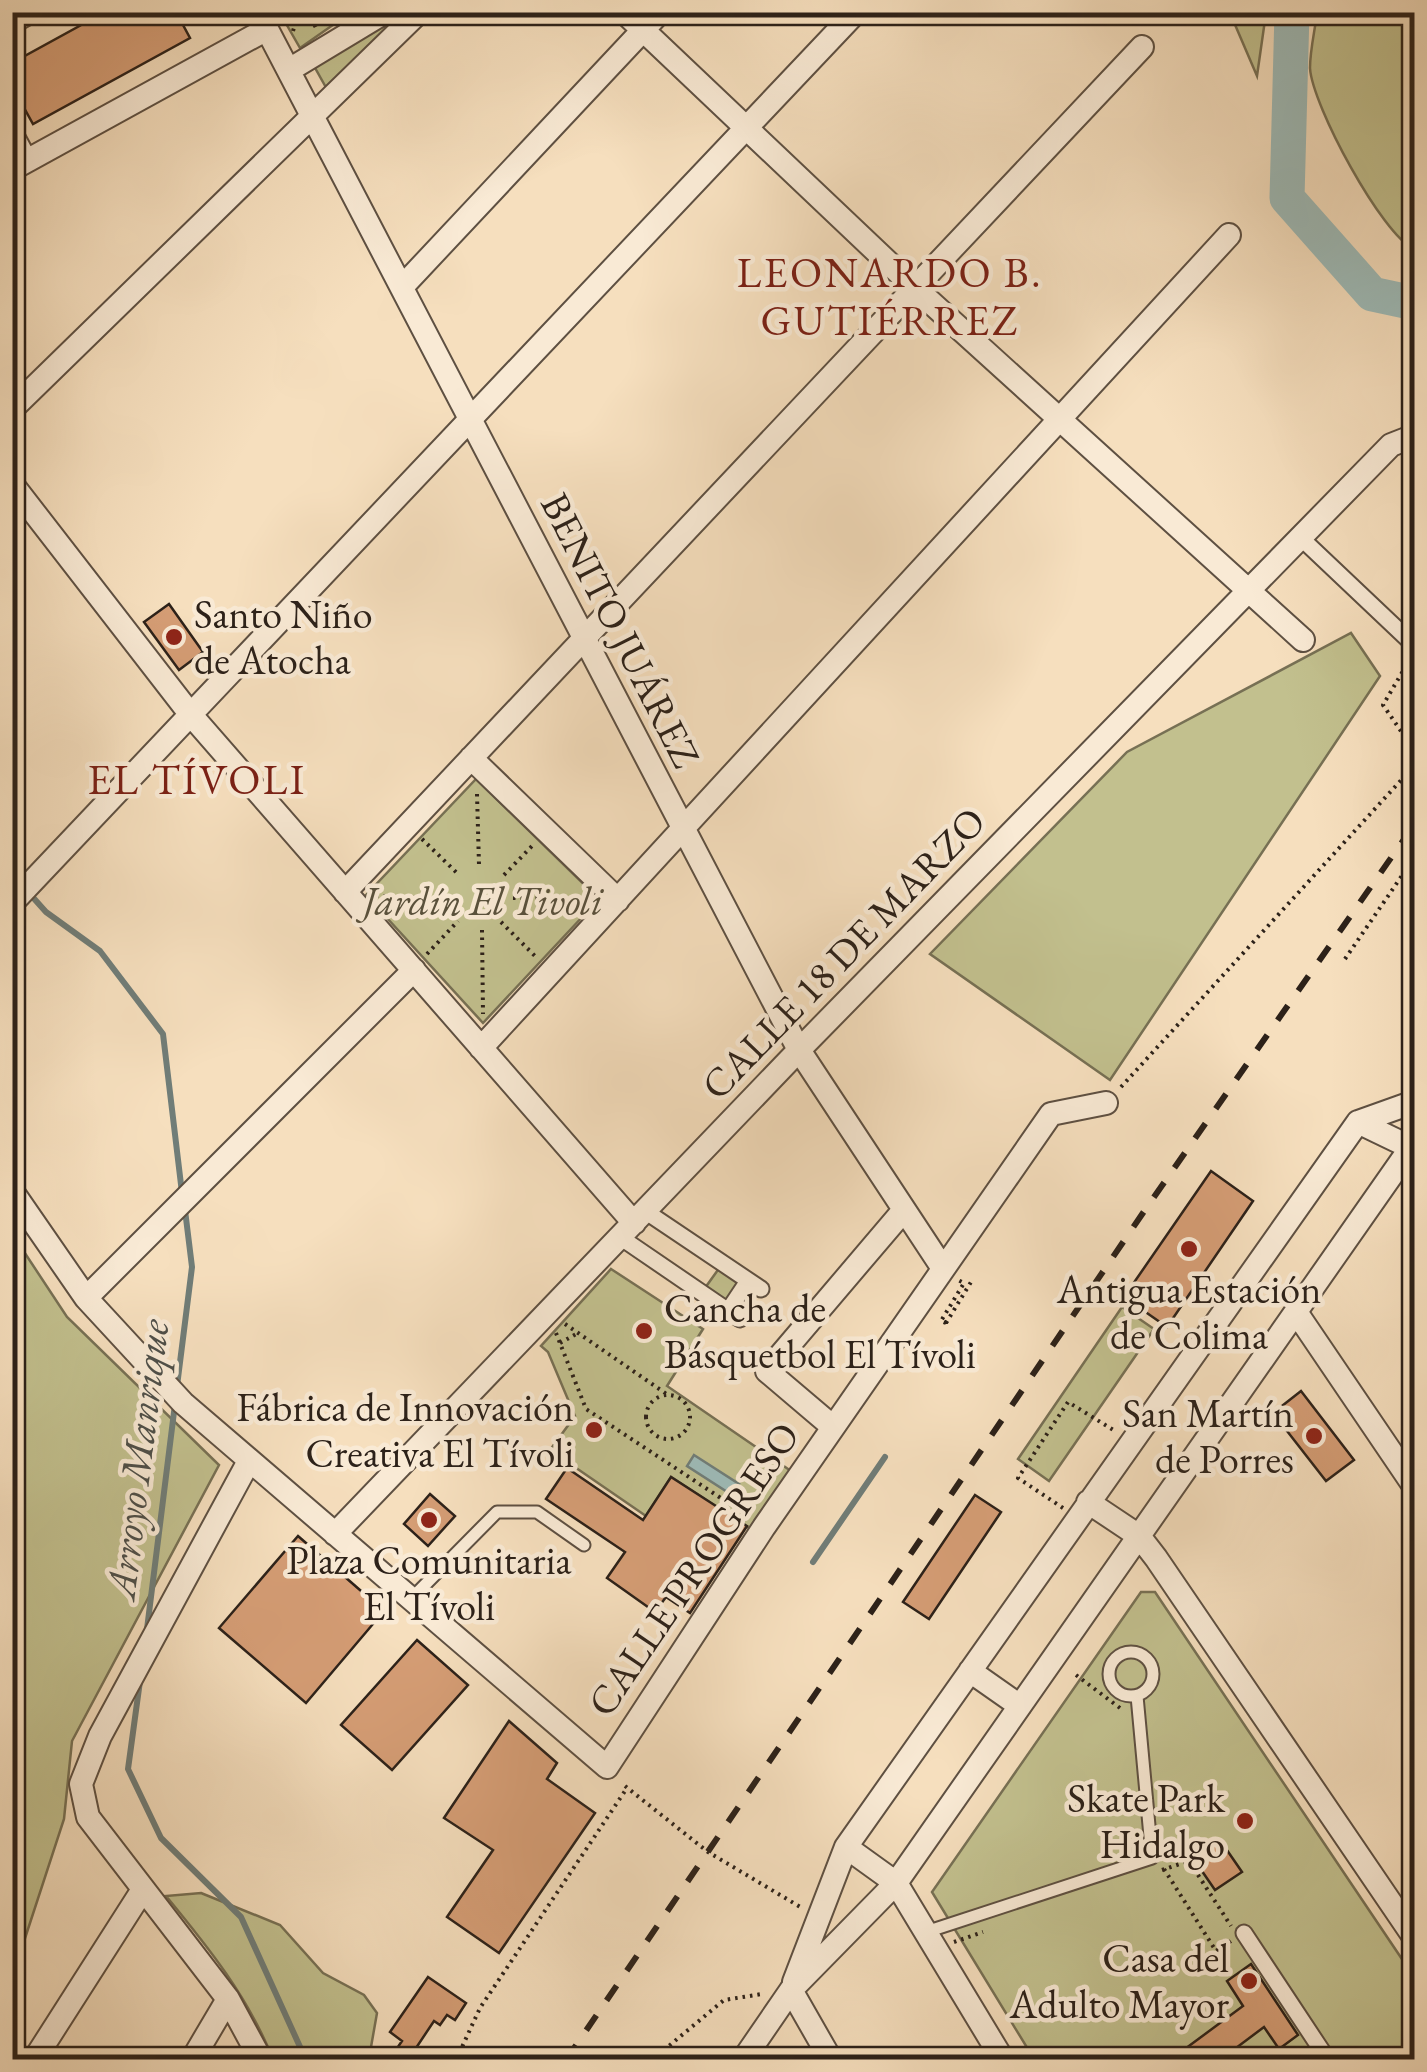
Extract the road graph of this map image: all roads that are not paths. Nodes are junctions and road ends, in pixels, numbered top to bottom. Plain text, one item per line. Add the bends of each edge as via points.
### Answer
1 (30, 12) edge
2 (385, 12) edge
3 (419, 12) edge
4 (624, 12) edge
5 (660, 12) edge
6 (856, 12) edge
7 (263, 21) edge
8 (12, 22) edge
9 (642, 32) junction
10 (1142, 47) dead end
11 (289, 70) junction
12 (313, 116) junction
13 (746, 128) junction
14 (12, 135) edge
15 (19, 165) edge
16 (1229, 235) dead end
17 (402, 287) junction
18 (915, 288) junction
19 (12, 409) edge
20 (470, 419) junction
21 (1059, 420) junction
22 (1414, 436) edge
23 (12, 484) edge
24 (1301, 538) junction
25 (1250, 592) junction
26 (582, 640) junction
27 (1303, 640) dead end
28 (1414, 648) edge
29 (191, 715) junction
30 (474, 768) junction
31 (683, 829) junction
32 (356, 894) junction
33 (609, 899) junction
34 (12, 903) edge
35 (418, 964) junction
36 (482, 1048) junction
37 (799, 1050) junction
38 (1414, 1102) edge
39 (1106, 1103) road end
40 (1358, 1122) junction
41 (1414, 1146) edge
42 (12, 1191) edge
43 (904, 1210) junction
44 (633, 1224) junction
45 (942, 1267) junction
46 (86, 1298) junction
47 (1296, 1312) junction
48 (833, 1427) junction
49 (249, 1460) junction
50 (1414, 1486) edge
51 (1083, 1510) junction
52 (335, 1534) junction
53 (1139, 1536) junction
54 (584, 1544) dead end
55 (410, 1600) junction
56 (970, 1671) junction
57 (1137, 1696) dead end
58 (1020, 1706) junction
59 (846, 1847) junction
60 (896, 1883) junction
61 (142, 1890) junction
62 (926, 1932) junction
63 (1241, 1935) road end
64 (1414, 1937) edge
65 (791, 1990) junction
66 (228, 1999) junction
67 (1321, 2057) edge
68 (34, 2060) edge
69 (192, 2060) edge
70 (261, 2060) edge
71 (743, 2060) edge
72 (831, 2060) edge
73 (1002, 2060) edge

1 - 8 street
2 - 11 street
3 - 12 street
4 - 9 street
5 - 9 street
6 - 13 street
7 - 11 street, BENITO JUÁREZ
7 - 15 street
9 - 13 street
9 - 17 street
10 - 18 street
11 - 12 street, BENITO JUÁREZ
12 - 17 street, BENITO JUÁREZ
12 - 19 street
13 - 18 street
13 - 20 street
14 - 15 street
16 - 21 street
17 - 20 street, BENITO JUÁREZ
18 - 21 street
18 - 26 street
20 - 26 street, BENITO JUÁREZ
20 - 29 street
21 - 25 street
21 - 31 street
22 - 24 street, CALLE 18 DE MARZO via 1391,445
23 - 29 street
24 - 25 street, CALLE 18 DE MARZO
24 - 28 street
25 - 27 street
25 - 37 street, CALLE 18 DE MARZO
26 - 30 street
26 - 31 street, BENITO JUÁREZ
29 - 32 street
29 - 34 street
30 - 32 street
30 - 33 street
31 - 33 street
31 - 37 street, BENITO JUÁREZ
32 - 35 street
33 - 36 street
35 - 36 street
35 - 46 street
36 - 44 street
37 - 43 street, BENITO JUÁREZ
37 - 44 street, CALLE 18 DE MARZO
38 - 40 street
39 - 45 street, CALLE PROGRESO via 1051,1114
40 - 41 street
40 - 51 street
41 - 47 street
42 - 46 street
43 - 45 street, BENITO JUÁREZ
43 - 48 street via 767,1371
44 - 44 street via 734,1315 755,1285
44 - 52 street, CALLE 18 DE MARZO
45 - 48 street, CALLE PROGRESO
46 - 49 street via 176,1396
47 - 50 street
47 - 53 street
48 - 55 street, CALLE PROGRESO via 607,1767
49 - 52 street
49 - 61 street via 86,1767 82,1800 97,1833
51 - 53 street
51 - 56 street
52 - 55 street
53 - 58 street
53 - 64 street
54 - 55 lane via 537,1512 497,1512
56 - 58 street
56 - 59 street
57 - 62 lane via 1152,1858
58 - 60 street
59 - 60 street
59 - 65 street
60 - 62 street
60 - 65 street
61 - 66 street
61 - 68 street
62 - 73 street
63 - 67 street
65 - 71 street
65 - 72 street
66 - 69 street
66 - 70 street

